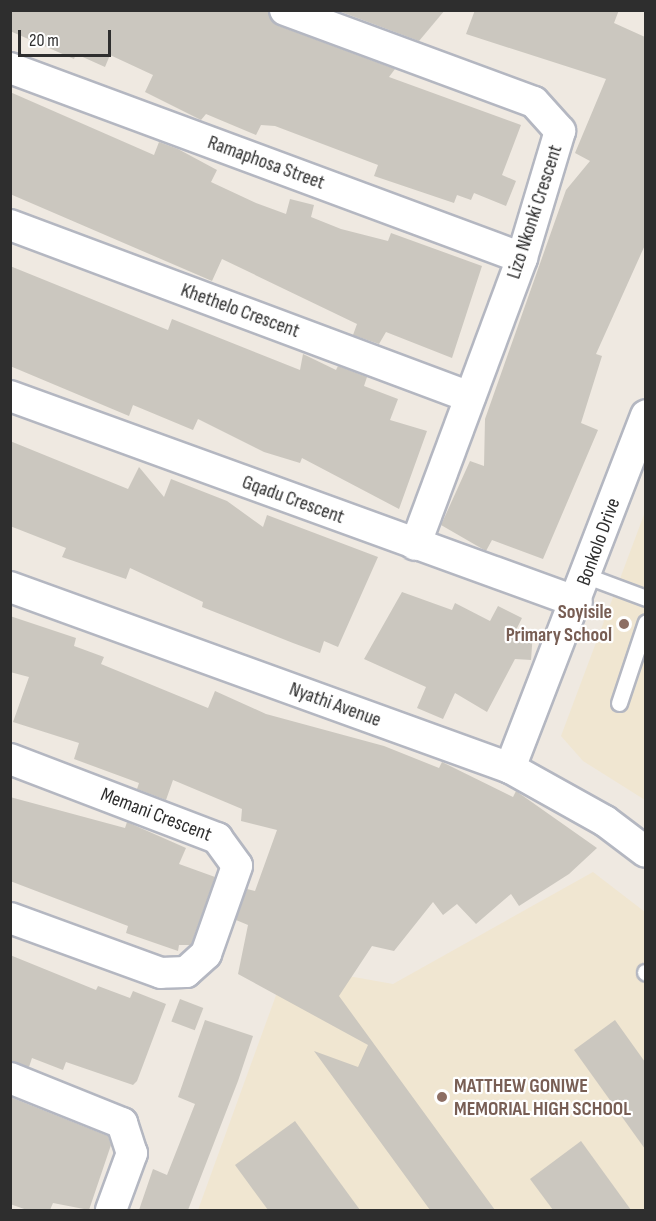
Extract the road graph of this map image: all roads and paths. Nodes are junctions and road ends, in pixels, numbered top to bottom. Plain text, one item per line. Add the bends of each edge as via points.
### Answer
1 (285, 10) edge
2 (10, 68) edge
3 (10, 225) edge
4 (522, 258) junction
5 (10, 396) edge
6 (470, 397) junction
7 (645, 416) edge
8 (415, 545) junction
9 (10, 587) edge
10 (582, 589) junction
11 (645, 598) edge
12 (645, 622) edge
13 (619, 703) dead end
14 (10, 759) edge
15 (510, 768) junction
16 (645, 852) edge
17 (10, 918) edge
18 (10, 1078) edge
19 (111, 1210) edge

1 - 4 street, Lizo Nkonki Crescent via 534,102 550,115 560,131 557,151
2 - 4 street, Ramaphosa Street
3 - 6 street, Khethelo Crescent
4 - 6 street, Lizo Nkonki Crescent
5 - 8 street, Gqadu Crescent
6 - 8 street, Lizo Nkonki Crescent
7 - 10 street, Bonkolo Drive
8 - 10 street, Gqadu Crescent
9 - 15 street, Nyathi Avenue
10 - 11 lane
10 - 15 street, Bonkolo Drive
12 - 13 lane
14 - 17 street, Memani Crescent via 217,838 233,856 237,876 206,954 174,975
15 - 16 street, Nyathi Avenue via 605,821
18 - 19 street via 122,1123 132,1153

